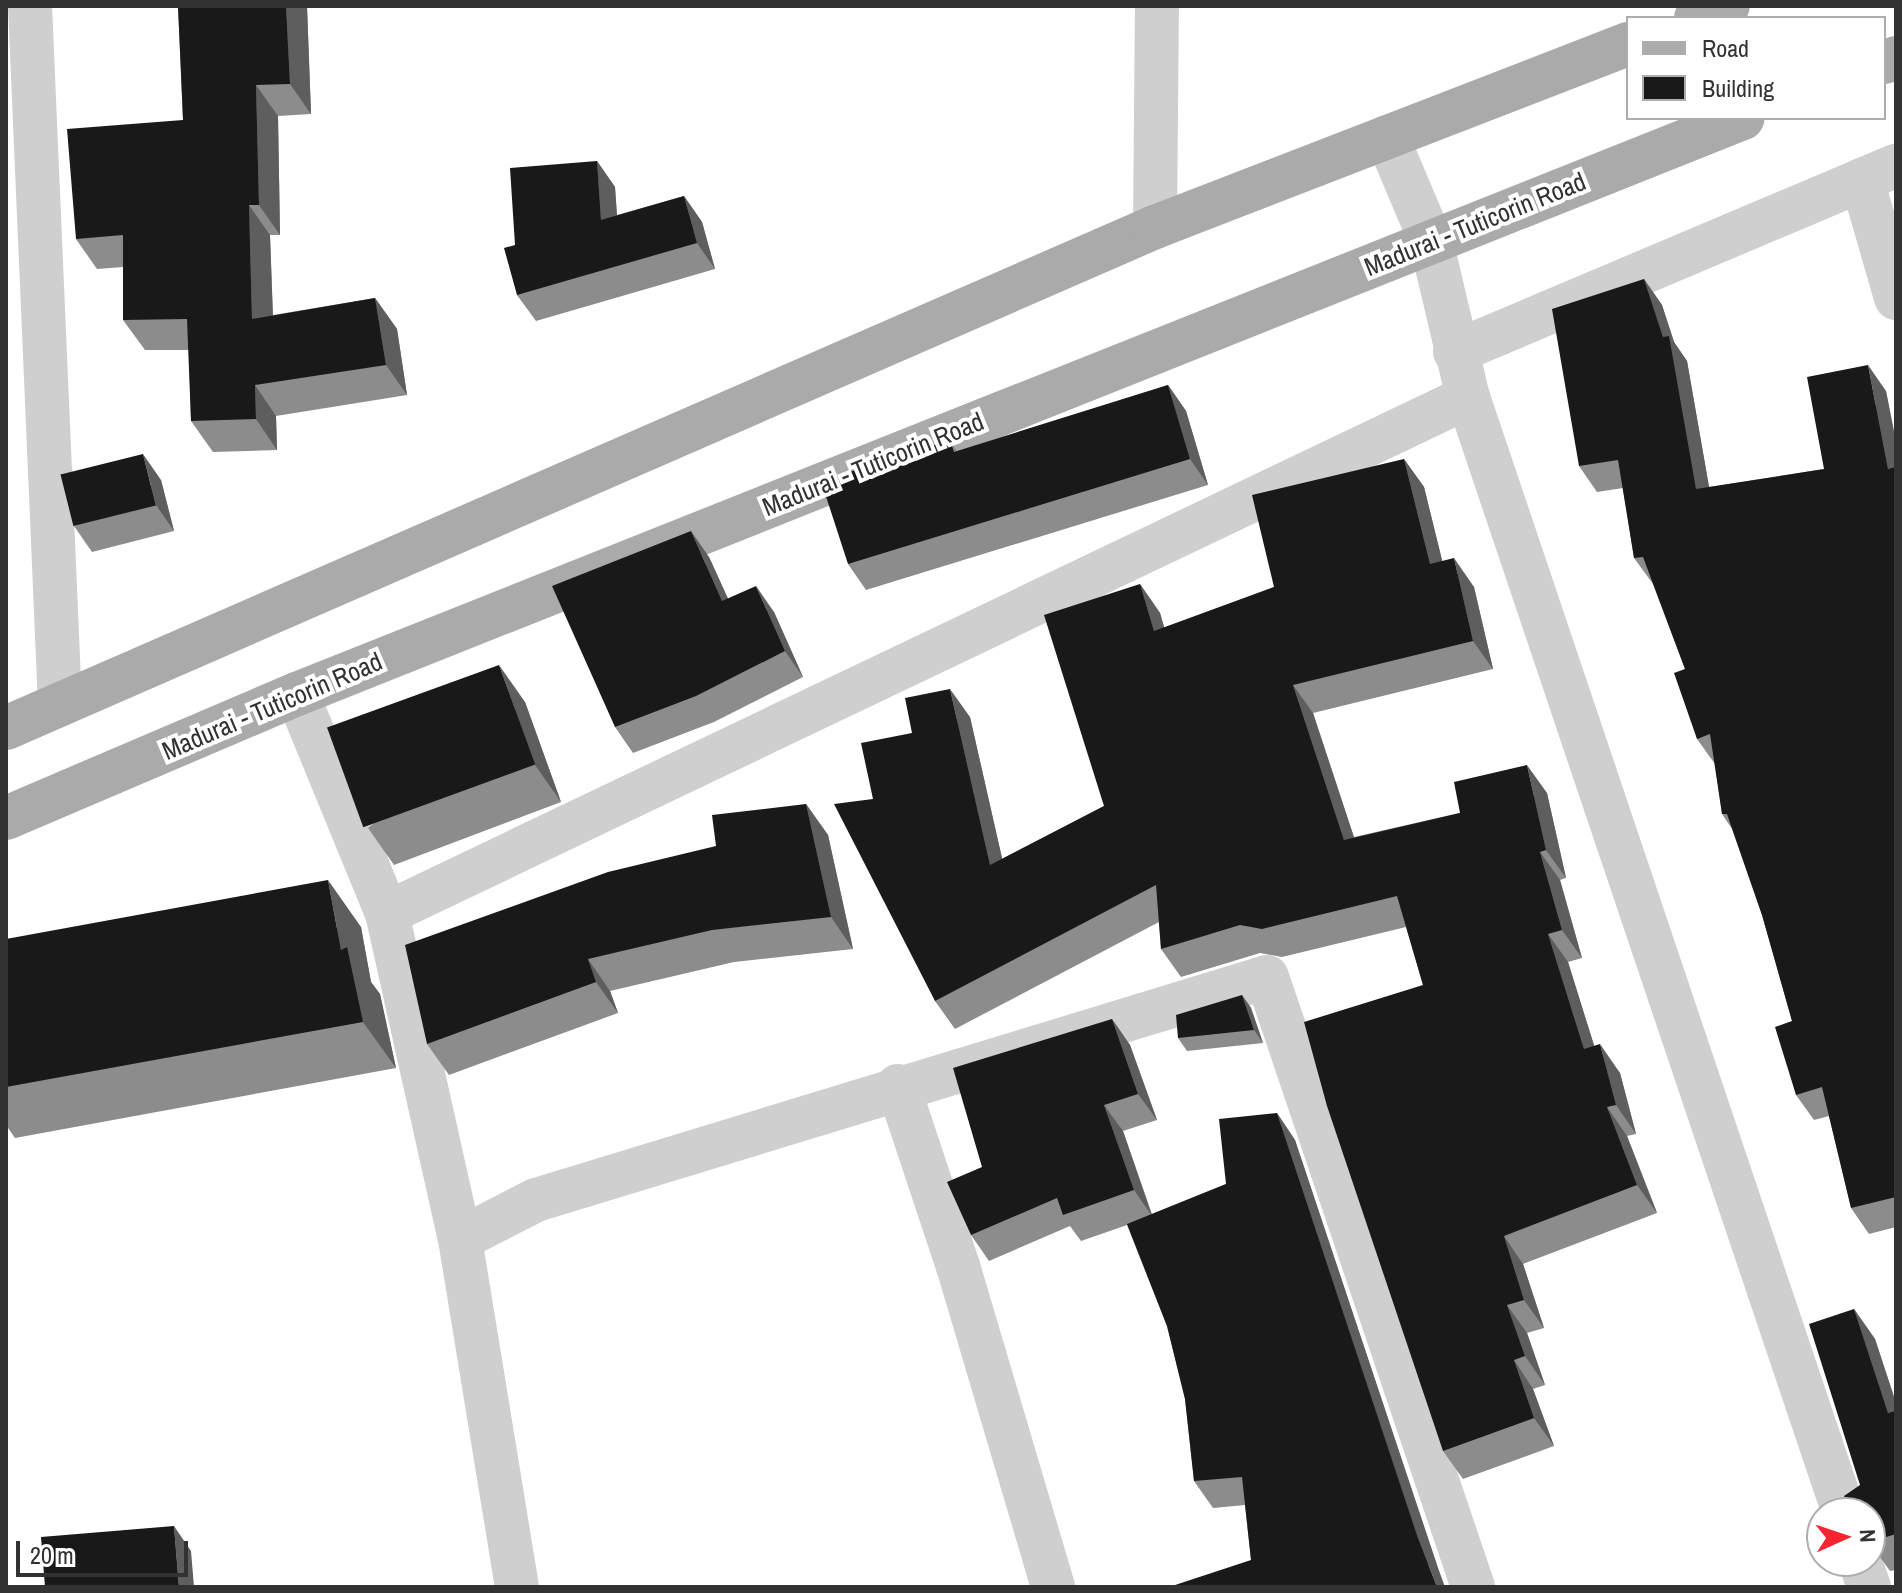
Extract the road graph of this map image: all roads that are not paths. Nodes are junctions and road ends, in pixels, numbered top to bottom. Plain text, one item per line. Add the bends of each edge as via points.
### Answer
1 (30, 6) edge
2 (1157, 6) edge
3 (1728, 6) edge
4 (1701, 16) edge
5 (1626, 45) edge
6 (1738, 120) edge
7 (1387, 137) junction
8 (1879, 173) edge
9 (1155, 227) junction
10 (1431, 241) junction
11 (1896, 298) edge
12 (1455, 352) junction
13 (1468, 397) junction
14 (297, 694) junction
15 (60, 704) junction
16 (6, 728) edge
17 (6, 818) edge
18 (387, 913) junction
19 (898, 1086) junction
20 (460, 1239) junction
21 (1839, 1497) edge
22 (517, 1587) edge
23 (1053, 1587) edge
24 (1473, 1587) edge

1 - 15 street
2 - 9 street
3 - 4 main road
5 - 7 main road
6 - 10 main road, Madurai - Tuticorin Road
7 - 9 main road
7 - 10 street
8 - 11 street
8 - 12 street
9 - 15 main road
10 - 12 street
10 - 14 main road, Madurai - Tuticorin Road
12 - 13 street
13 - 18 street
13 - 21 street
14 - 17 main road, Madurai - Tuticorin Road
14 - 18 street
15 - 16 main road
18 - 20 street
19 - 20 street via 536,1200
19 - 23 street via 958,1266
19 - 24 street via 1267,977
20 - 22 street

